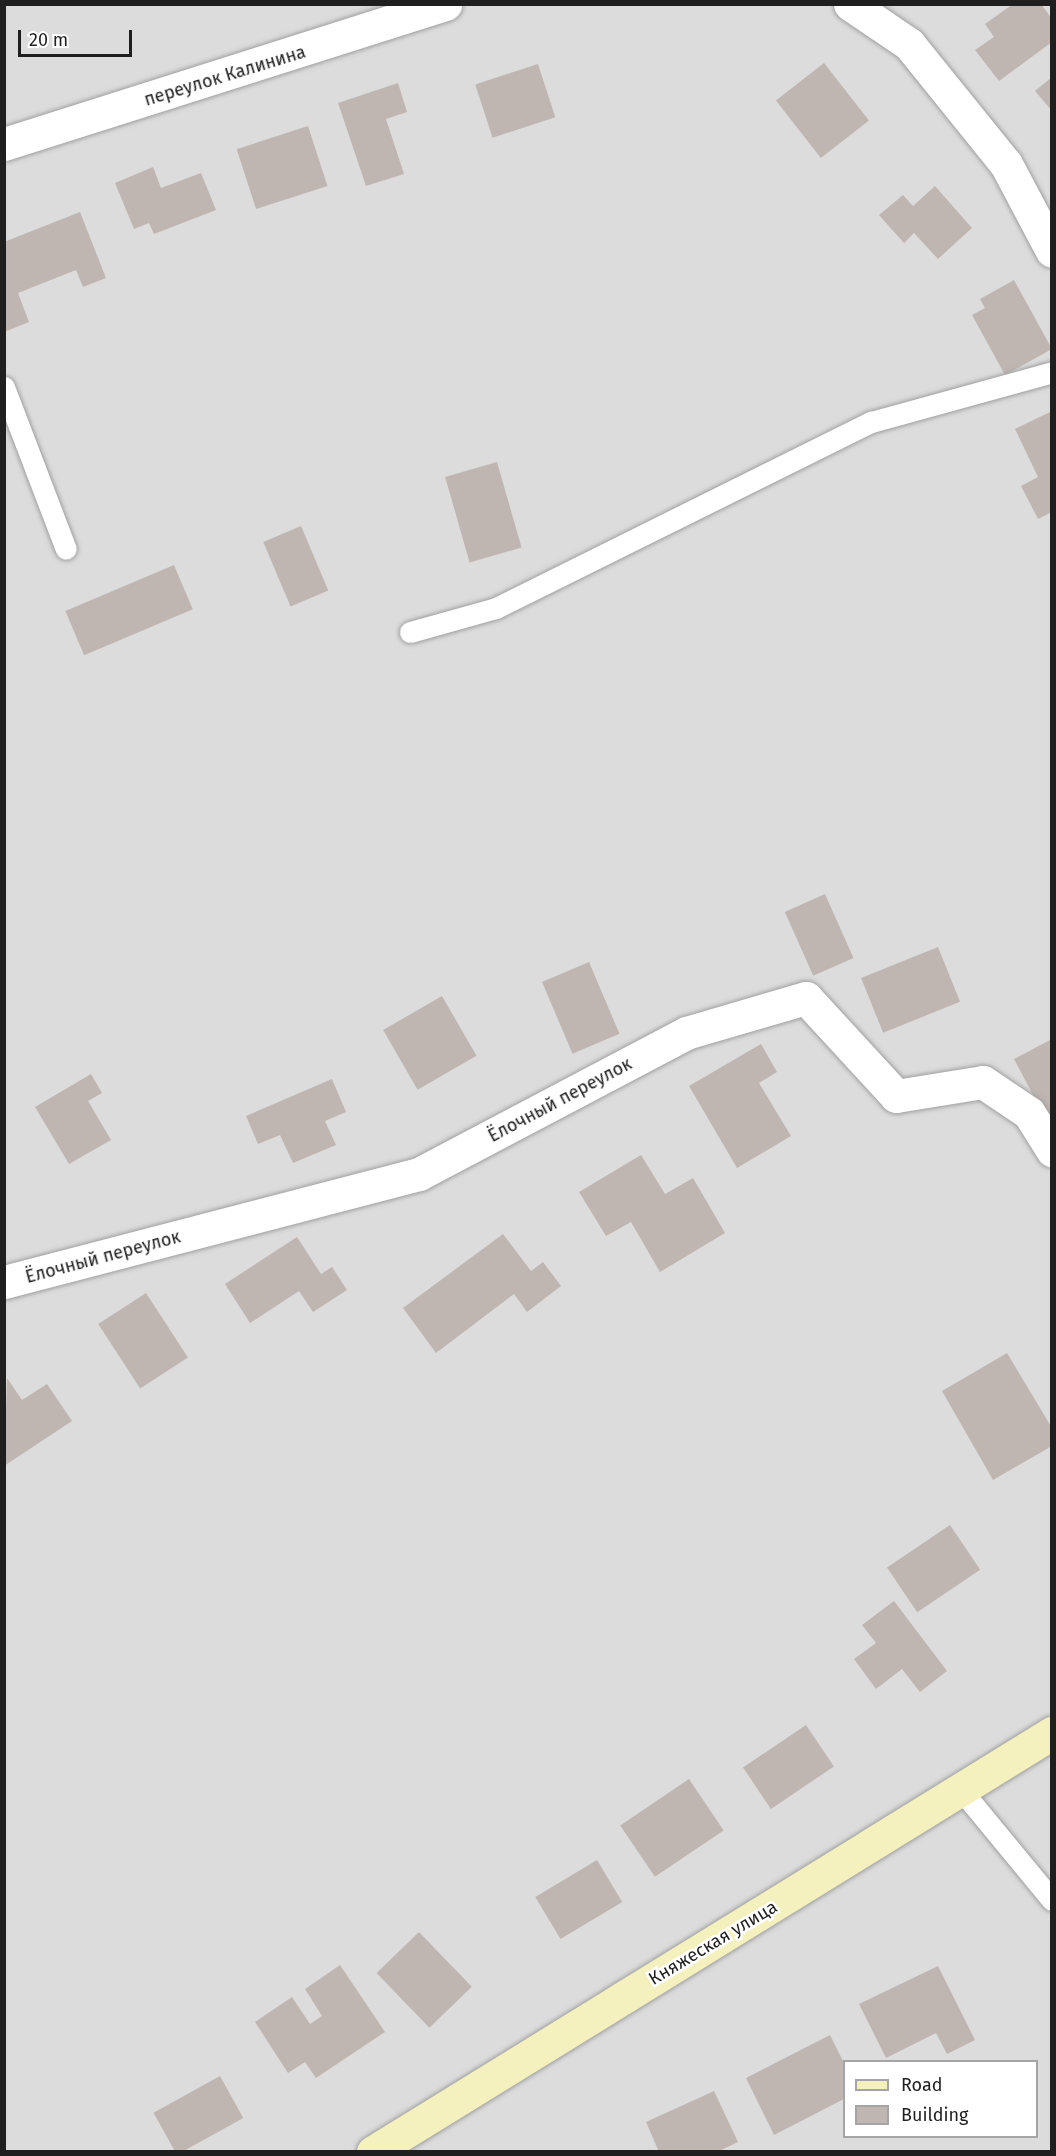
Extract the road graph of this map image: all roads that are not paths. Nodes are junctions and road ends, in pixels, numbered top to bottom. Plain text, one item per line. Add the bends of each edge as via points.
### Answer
1 (445, 4) edge
2 (850, 4) edge
3 (4, 144) edge
4 (1052, 251) edge
5 (1052, 372) edge
6 (4, 387) edge
7 (66, 549) dead end
8 (410, 632) dead end
9 (1052, 1150) edge
10 (4, 1282) edge
11 (1052, 1733) edge
12 (962, 1791) junction
13 (1052, 1900) edge
14 (373, 2151) edge

1 - 3 street, переулок Калинина
2 - 4 street via 909,44 1006,164
5 - 8 lane via 871,422 496,608
6 - 7 lane
9 - 10 street, Ёлочный переулок via 1029,1113 983,1082 896,1096 806,998 686,1033 419,1174
11 - 12 street, Княжеская улица
12 - 13 lane
12 - 14 street, Княжеская улица

